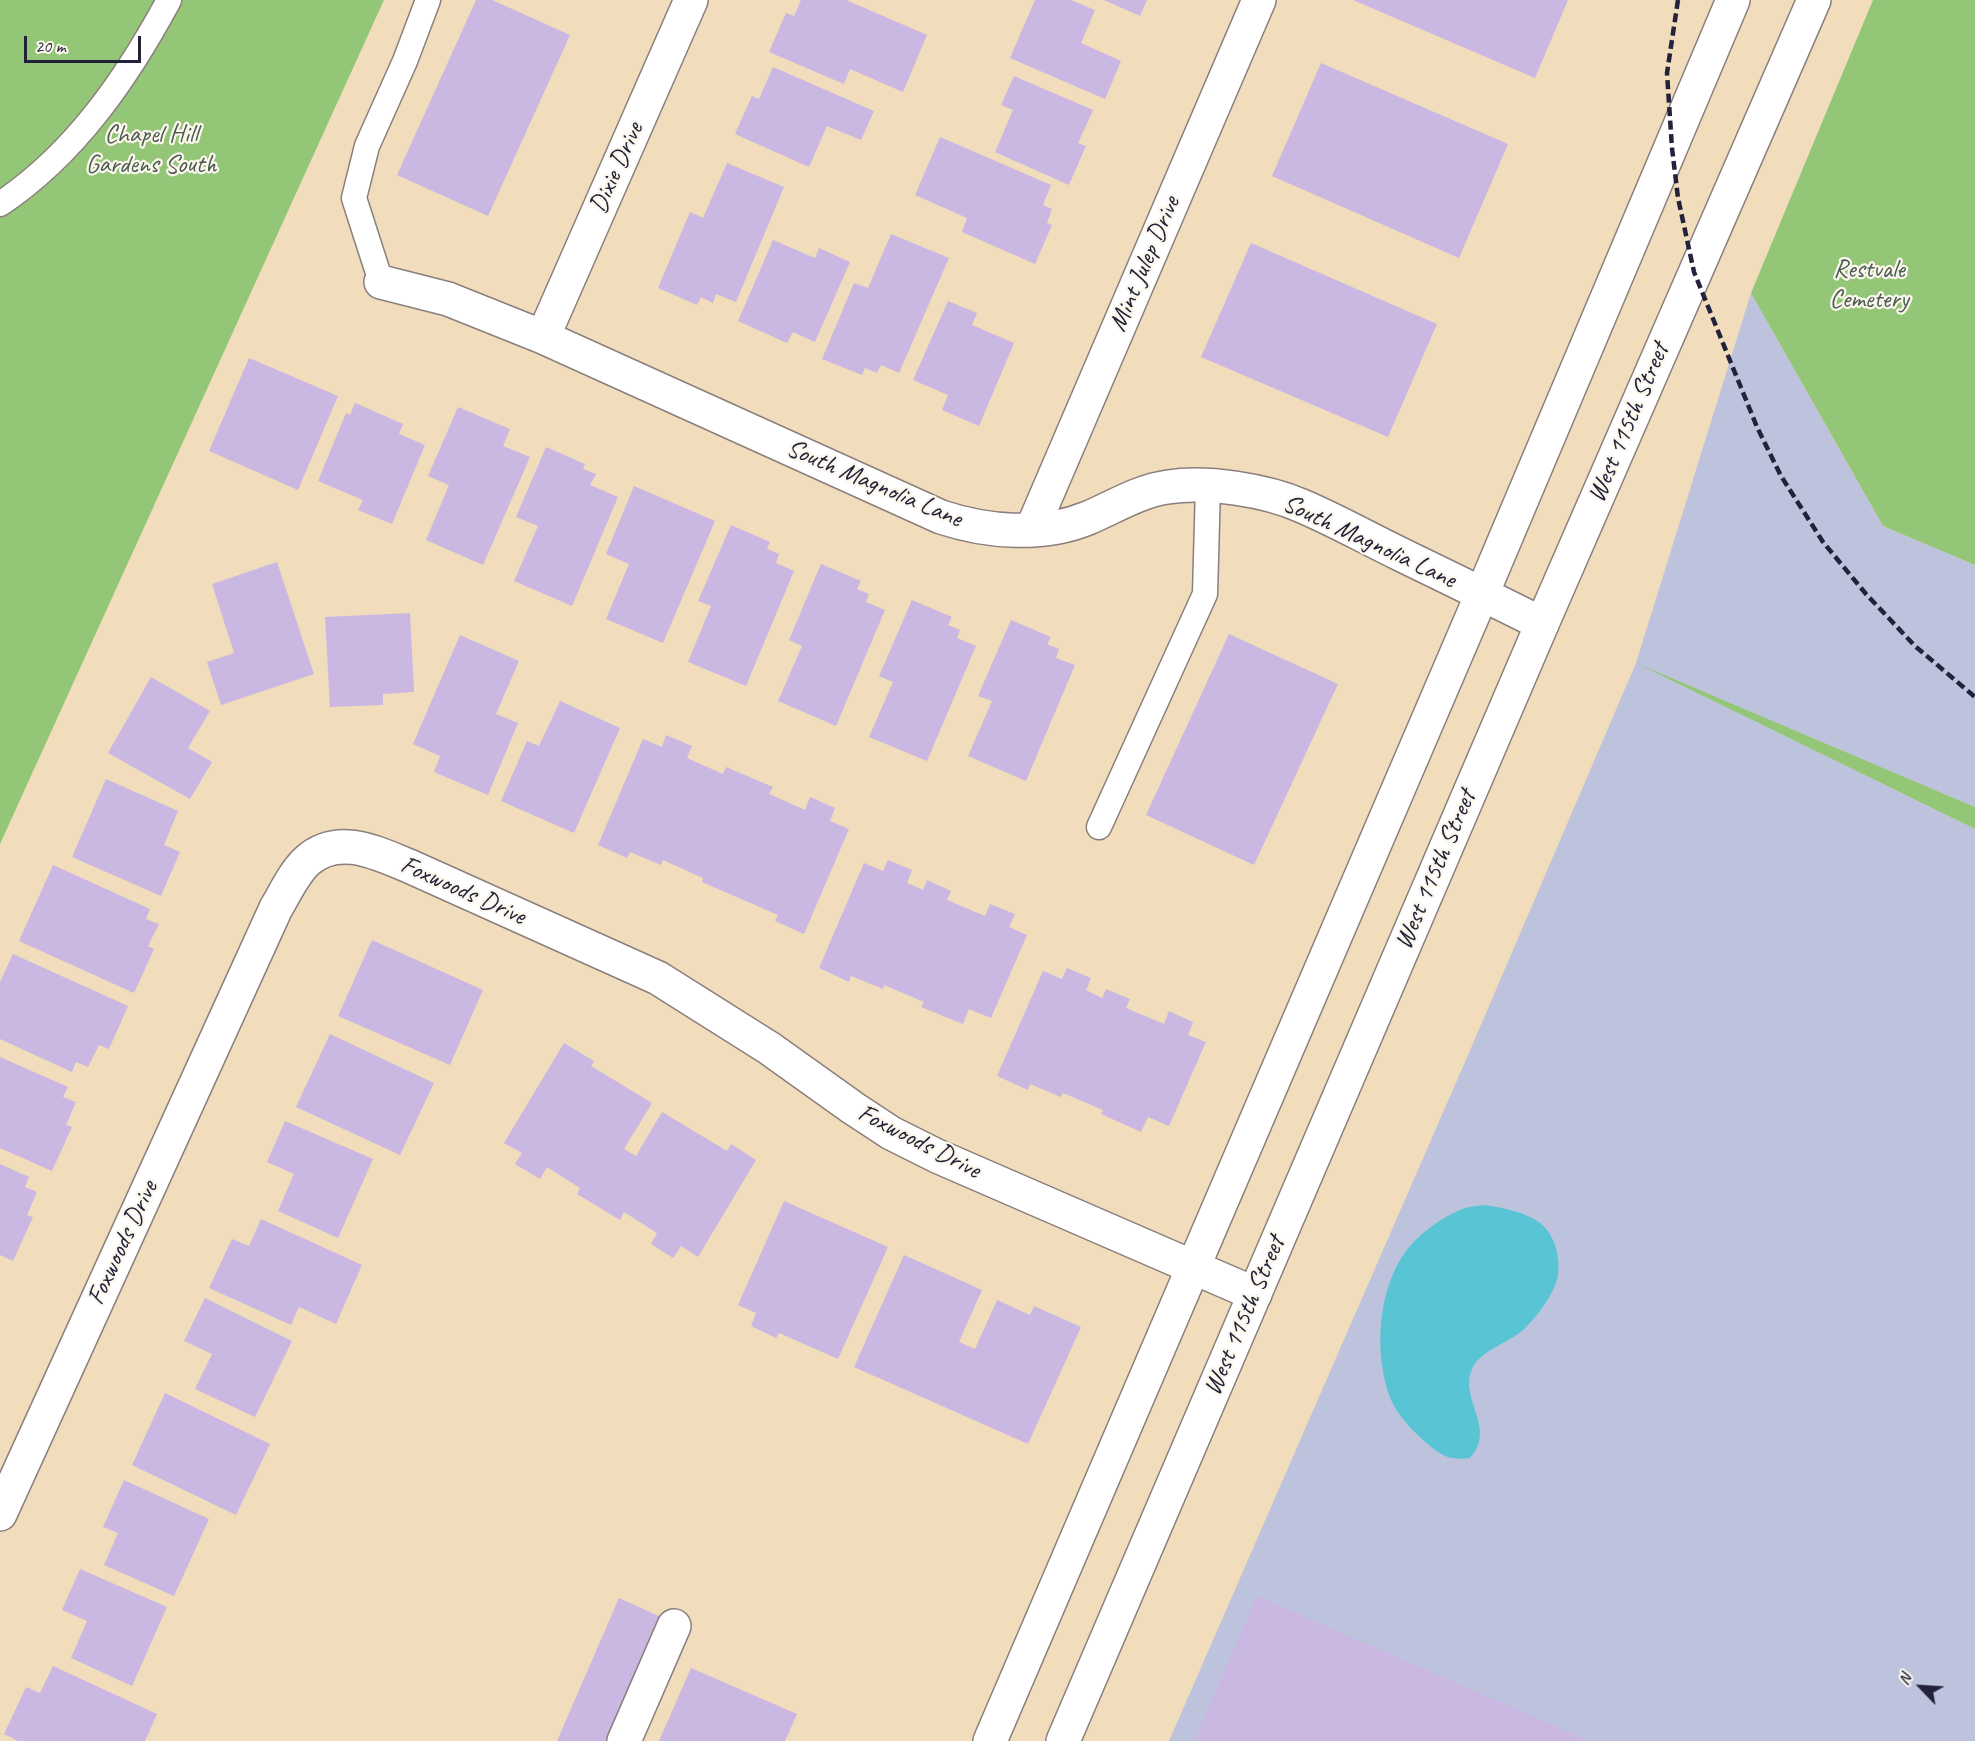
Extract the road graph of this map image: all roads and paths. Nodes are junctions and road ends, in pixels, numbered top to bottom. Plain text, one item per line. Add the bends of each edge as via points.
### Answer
1 (170, 0) edge
2 (428, 0) edge
3 (690, 0) edge
4 (1258, 0) edge
5 (1733, 0) edge
6 (1814, 0) edge
7 (0, 204) edge
8 (381, 282) joint
9 (543, 337) junction
10 (1208, 486) junction
11 (1032, 529) junction
12 (1482, 594) junction
13 (1542, 624) junction
14 (1099, 827) dead end
15 (1194, 1267) junction
16 (1255, 1294) junction
17 (0, 1514) edge
18 (674, 1626) dead end
19 (624, 1741) edge
20 (990, 1741) edge
21 (1063, 1741) edge

1 - 7 lane via 92,120 54,161
2 - 8 lane via 367,146 354,198
3 - 9 street, Dixie Drive
4 - 11 street, Mint Julep Drive
5 - 12 street
6 - 13 street, West 115th Street
8 - 9 street, South Magnolia Lane via 448,299
9 - 11 street, South Magnolia Lane via 941,517 991,530
10 - 11 street, South Magnolia Lane via 1167,487 1085,519
10 - 12 street, South Magnolia Lane via 1256,492 1300,505
10 - 14 lane via 1205,594
12 - 13 street, South Magnolia Lane
12 - 15 street
13 - 16 street, West 115th Street
15 - 16 street, Foxwoods Drive
15 - 17 street, Foxwoods Drive via 891,1133 769,1048 658,978 372,851 347,846 327,848 307,861 276,908
15 - 20 street
16 - 21 street, West 115th Street
18 - 19 street

